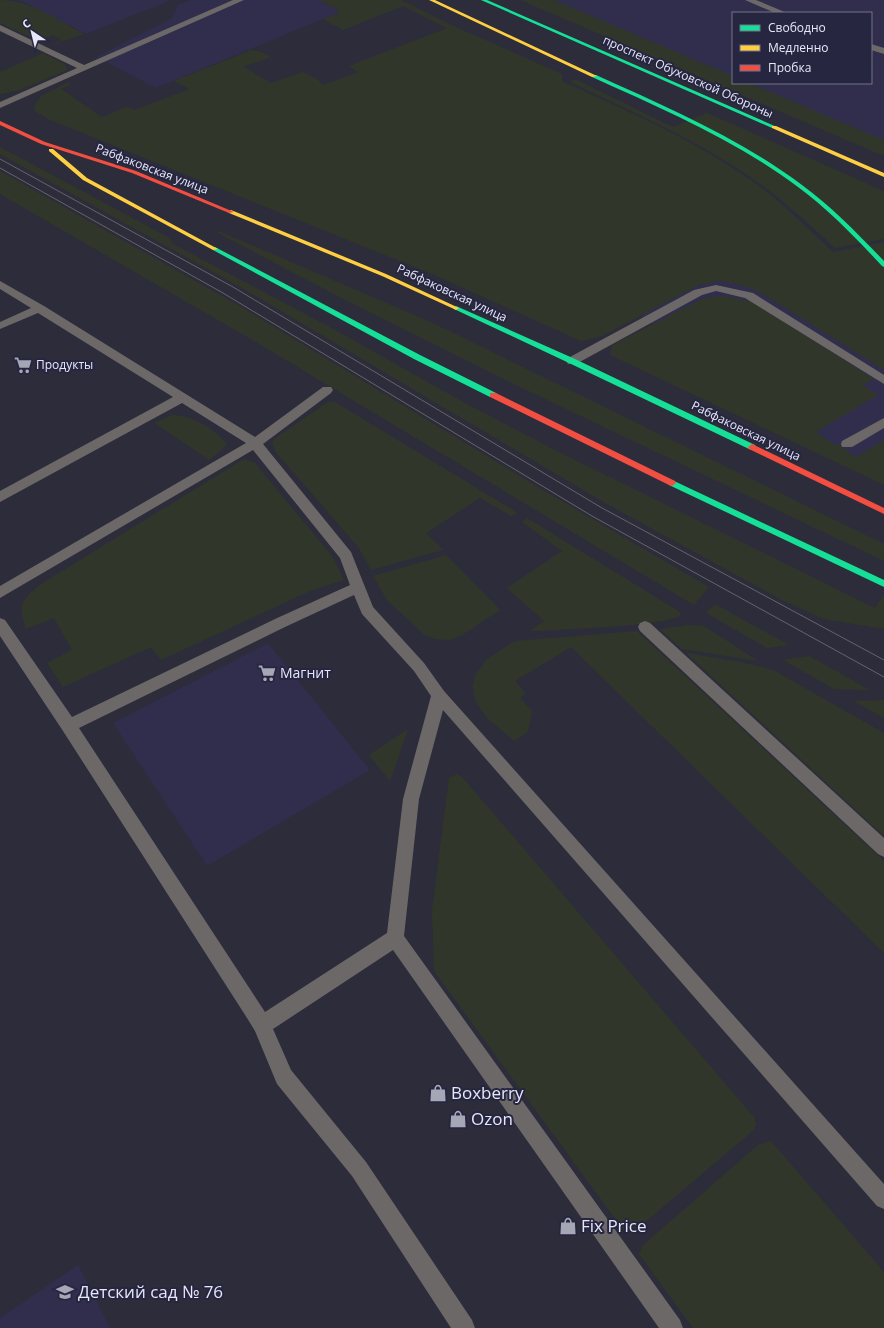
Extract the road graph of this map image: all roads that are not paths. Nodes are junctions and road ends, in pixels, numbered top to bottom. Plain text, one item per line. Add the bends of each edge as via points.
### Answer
1 (240, 0) edge
2 (431, 0) edge
3 (483, 0) edge
4 (749, 0) edge
5 (780, 12) edge
6 (0, 28) edge
7 (872, 47) edge
8 (884, 51) edge
9 (84, 68) junction
10 (0, 105) edge
11 (0, 122) edge
12 (43, 143) junction
13 (884, 175) edge
14 (884, 265) edge
15 (0, 284) edge
16 (40, 308) junction
17 (0, 326) edge
18 (572, 361) junction
19 (884, 380) edge
20 (327, 390) dead end
21 (181, 398) junction
22 (884, 422) edge
23 (255, 443) junction
24 (847, 444) dead end
25 (0, 497) edge
26 (884, 511) edge
27 (884, 584) edge
28 (359, 588) junction
29 (0, 593) edge
30 (0, 624) edge
31 (645, 627) dead end
32 (439, 695) junction
33 (69, 726) junction
34 (884, 849) edge
35 (395, 938) junction
36 (262, 1025) junction
37 (884, 1199) edge
38 (464, 1328) edge
39 (672, 1328) edge

1 - 9 lane
2 - 14 main road via 732,142 788,177 815,198 845,224
3 - 13 main road, проспект Обуховской Обороны
4 - 5 lane
6 - 9 lane
7 - 8 lane
9 - 10 lane
11 - 12 main road, Рабфаковская улица
12 - 18 main road, Рабфаковская улица via 134,172 350,261
12 - 27 main road via 85,179 417,357 604,451
15 - 16 lane
16 - 17 lane
16 - 21 lane
18 - 19 lane via 698,292 716,288 749,294
18 - 26 main road, Рабфаковская улица
20 - 23 lane
21 - 23 lane
21 - 25 lane
22 - 24 lane
23 - 28 lane via 346,556
23 - 29 lane
28 - 32 lane via 367,610 419,667
28 - 33 lane via 280,623
30 - 33 lane
31 - 34 lane
32 - 35 lane via 411,799
32 - 37 lane
33 - 36 lane
35 - 36 lane
35 - 39 lane
36 - 38 lane via 284,1077 359,1169

